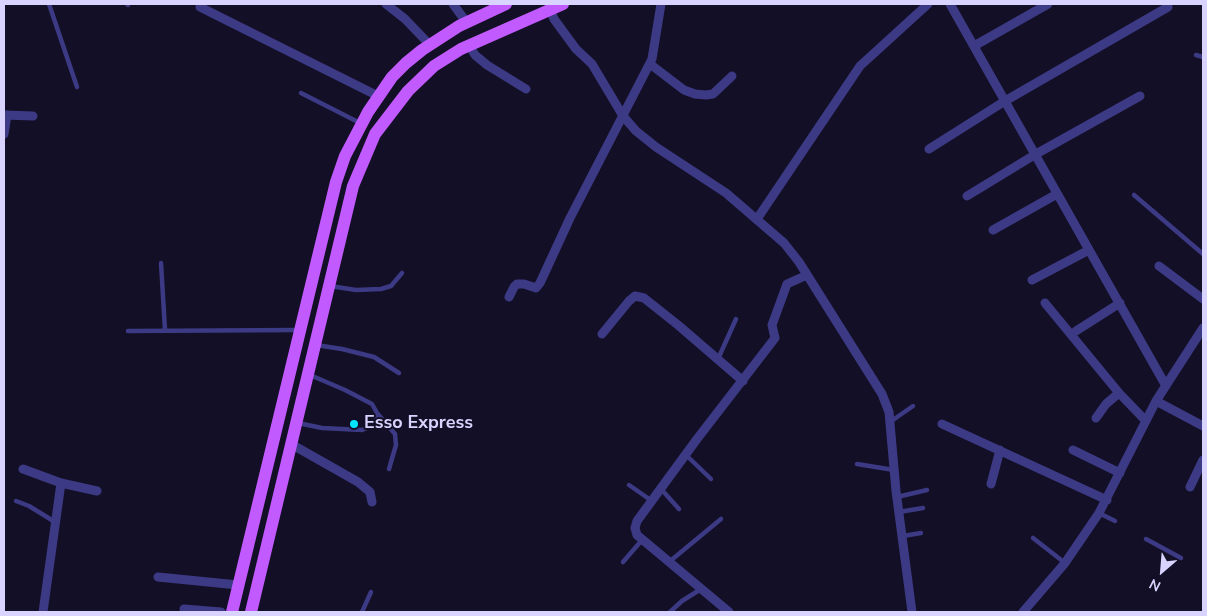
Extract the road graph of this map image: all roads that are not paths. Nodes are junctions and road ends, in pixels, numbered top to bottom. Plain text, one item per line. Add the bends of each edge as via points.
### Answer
1 (49, 4) edge
2 (386, 4) edge
3 (453, 4) edge
4 (503, 4) edge
5 (563, 4) edge
6 (661, 4) edge
7 (928, 4) edge
8 (950, 4) edge
9 (1048, 4) edge
10 (200, 7) dead end
11 (1168, 7) dead end
12 (550, 9) junction
13 (467, 23) junction
14 (430, 45) junction
15 (469, 45) junction
16 (974, 46) junction
17 (1196, 55) dead end
18 (1203, 57) edge
19 (650, 64) junction
20 (732, 76) dead end
21 (77, 87) dead end
22 (526, 89) dead end
23 (301, 93) dead end
24 (378, 96) junction
25 (1140, 96) dead end
26 (1005, 101) junction
27 (5, 115) edge
28 (33, 116) dead end
29 (623, 116) junction
30 (361, 124) junction
31 (4, 134) edge
32 (929, 149) dead end
33 (1036, 154) junction
34 (1057, 194) junction
35 (1134, 195) dead end
36 (967, 196) dead end
37 (757, 219) junction
38 (993, 230) dead end
39 (1089, 250) junction
40 (1203, 254) edge
41 (161, 263) dead end
42 (1159, 266) dead end
43 (402, 273) dead end
44 (807, 274) junction
45 (1032, 280) dead end
46 (329, 286) junction
47 (509, 297) dead end
48 (1203, 299) edge
49 (1045, 303) dead end
50 (1120, 304) junction
51 (736, 319) dead end
52 (1203, 328) edge
53 (164, 330) junction
54 (300, 330) junction
55 (1076, 331) dead end
56 (128, 332) dead end
57 (602, 334) dead end
58 (315, 344) junction
59 (718, 360) junction
60 (399, 373) dead end
61 (308, 374) junction
62 (743, 381) junction
63 (1166, 386) junction
64 (1118, 393) junction
65 (1156, 401) junction
66 (913, 406) dead end
67 (376, 413) junction
68 (1096, 418) dead end
69 (1146, 421) junction
70 (297, 422) junction
71 (890, 422) junction
72 (942, 424) dead end
73 (1203, 426) edge
74 (291, 444) junction
75 (1000, 450) junction
76 (1073, 450) dead end
77 (686, 455) junction
78 (1203, 460) edge
79 (857, 464) dead end
80 (23, 469) dead end
81 (389, 469) dead end
82 (894, 470) junction
83 (1120, 473) junction
84 (711, 479) dead end
85 (61, 483) junction
86 (991, 484) dead end
87 (630, 485) dead end
88 (1190, 487) dead end
89 (661, 489) junction
90 (927, 490) dead end
91 (97, 491) dead end
92 (897, 496) junction
93 (652, 500) junction
94 (1107, 500) junction
95 (16, 501) dead end
96 (372, 502) dead end
97 (923, 508) dead end
98 (679, 509) dead end
99 (899, 512) junction
100 (1099, 513) junction
101 (721, 519) dead end
102 (1115, 521) dead end
103 (56, 523) junction
104 (922, 533) dead end
105 (903, 536) junction
106 (1033, 538) dead end
107 (1146, 539) dead end
108 (642, 540) junction
109 (1180, 558) dead end
110 (624, 562) dead end
111 (669, 562) junction
112 (1065, 563) junction
113 (158, 577) dead end
114 (238, 585) junction
115 (701, 589) junction
116 (371, 592) dead end
117 (184, 609) dead end
118 (43, 612) edge
119 (221, 612) edge
120 (232, 612) edge
121 (251, 612) edge
122 (362, 612) edge
123 (670, 612) edge
124 (728, 612) edge
125 (912, 612) edge
126 (1023, 612) edge

1 - 21 lane
2 - 14 street
3 - 13 street
4 - 13 main road
5 - 12 main road
6 - 19 street
7 - 37 street via 860,66
8 - 16 street
9 - 16 street
10 - 24 street
11 - 26 street
12 - 15 main road
12 - 29 street via 576,49 592,64
13 - 14 main road
14 - 24 main road via 406,63
15 - 22 street via 487,65
15 - 46 main road via 434,66 408,91 375,134 353,186
16 - 26 street
17 - 18 lane
19 - 20 street via 684,90 695,94 713,94
19 - 29 street
23 - 30 lane
24 - 30 main road
25 - 33 street
26 - 32 street
26 - 33 street
27 - 28 street
27 - 31 street
29 - 37 street via 656,147 726,193
29 - 47 street via 540,283 536,288 517,284
30 - 54 main road via 344,156 336,182
33 - 34 street
33 - 36 street
34 - 38 street
34 - 39 street
35 - 40 lane
37 - 44 street via 784,243
39 - 45 street
39 - 50 street
41 - 53 lane
42 - 48 street
43 - 46 lane via 391,286 381,289
44 - 62 street via 787,284 772,325 775,338
44 - 71 street via 882,394
46 - 58 main road
49 - 64 street
50 - 55 street
50 - 63 street
51 - 59 lane
52 - 63 street
53 - 54 lane
53 - 56 lane
54 - 114 main road
57 - 59 street via 629,301 635,296 644,298
58 - 60 lane via 374,358
58 - 61 main road
59 - 62 street
61 - 67 lane via 372,404
61 - 70 main road
62 - 77 street
63 - 65 street
64 - 68 street
64 - 69 street
65 - 69 street
65 - 73 street
66 - 71 lane
67 - 70 lane via 375,421 362,430 322,428
67 - 81 lane via 395,434 396,445
69 - 83 street
70 - 74 main road
71 - 82 street
72 - 75 street
74 - 96 street via 358,482 370,492
74 - 121 main road
75 - 86 street
75 - 94 street
76 - 83 street
77 - 84 lane
77 - 89 street
78 - 88 street
79 - 82 lane
80 - 85 street
82 - 92 street
83 - 94 street
85 - 91 street
85 - 103 street
87 - 93 lane
89 - 93 street
89 - 98 lane
90 - 92 lane
92 - 99 street
93 - 108 street via 634,528
94 - 100 street
95 - 103 lane
97 - 99 lane
99 - 105 street
100 - 102 lane
100 - 112 street
101 - 111 lane
103 - 118 street
104 - 105 lane
105 - 125 street
106 - 112 lane
107 - 109 lane
108 - 110 lane
108 - 111 street
111 - 115 street
112 - 126 street
113 - 114 street
114 - 120 main road
115 - 123 lane
115 - 124 street
116 - 122 lane
117 - 119 street

